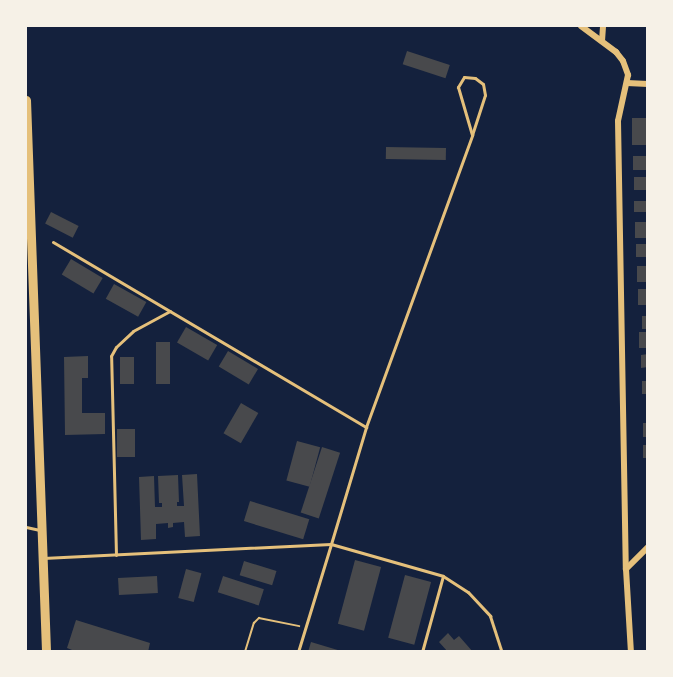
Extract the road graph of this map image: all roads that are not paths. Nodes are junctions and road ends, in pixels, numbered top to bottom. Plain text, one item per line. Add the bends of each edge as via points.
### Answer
1 (580, 26) edge
2 (603, 26) edge
3 (602, 41) junction
4 (627, 83) junction
5 (648, 84) edge
6 (26, 99) edge
7 (26, 125) edge
8 (472, 135) junction
9 (29, 238) edge
10 (53, 242) dead end
11 (30, 288) edge
12 (171, 310) junction
13 (366, 427) junction
14 (26, 527) edge
15 (42, 530) junction
16 (331, 544) junction
17 (648, 547) edge
18 (116, 555) junction
19 (43, 558) junction
20 (626, 569) junction
21 (443, 576) junction
22 (46, 651) edge
23 (298, 651) edge
24 (422, 651) edge
25 (502, 651) edge
26 (631, 651) edge

1 - 3 street
2 - 3 street
3 - 4 street via 624,61
4 - 5 street
4 - 20 street via 618,121
6 - 7 main road
7 - 9 main road
8 - 8 lane via 485,95 483,84 464,77 458,87
8 - 13 lane
9 - 11 main road
10 - 12 lane
11 - 15 main road
12 - 13 lane
12 - 18 lane via 133,331 111,356
13 - 16 lane
14 - 15 lane
15 - 19 main road
16 - 18 lane
16 - 21 lane
16 - 23 lane
17 - 20 street
18 - 19 lane
19 - 22 main road
20 - 26 street
21 - 24 lane
21 - 25 lane via 468,592 489,616

